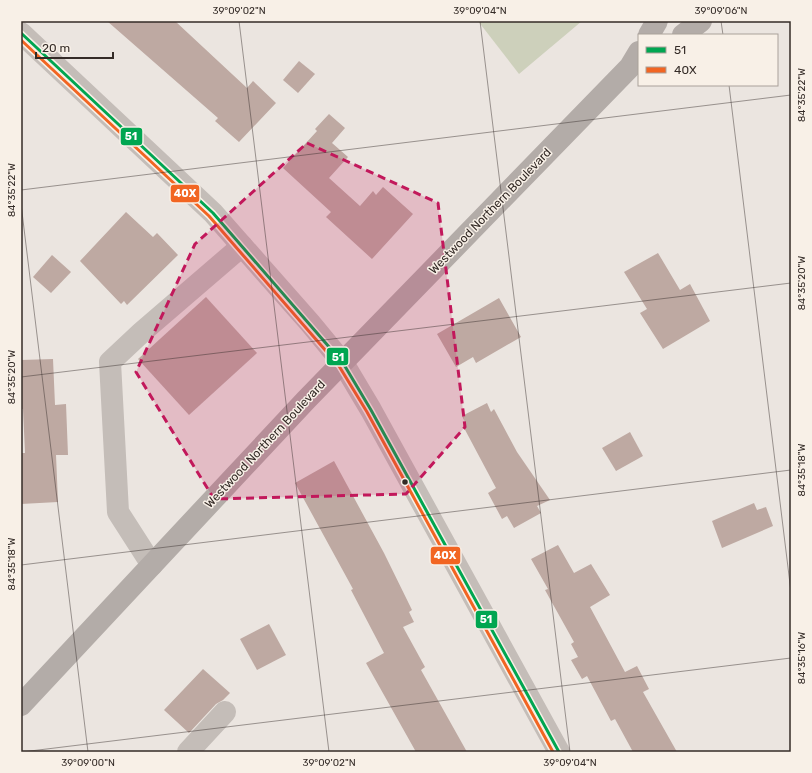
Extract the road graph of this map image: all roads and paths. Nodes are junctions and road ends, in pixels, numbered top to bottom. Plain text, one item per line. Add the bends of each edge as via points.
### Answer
1 (657, 21) edge
2 (701, 21) edge
3 (21, 33) edge
4 (650, 34) edge
5 (684, 34) edge
6 (636, 60) edge
7 (242, 246) junction
8 (343, 363) junction
9 (152, 565) junction
10 (21, 705) edge
11 (225, 712) dead end
12 (556, 750) edge
13 (188, 752) edge

1 - 4 main road
2 - 5 main road
3 - 7 street via 213,214
6 - 8 main road, Westwood Northern Boulevard
7 - 8 street via 280,286
7 - 9 street via 110,362 118,512
8 - 9 main road, Westwood Northern Boulevard
8 - 12 street
9 - 10 main road, Westwood Northern Boulevard
11 - 13 street

